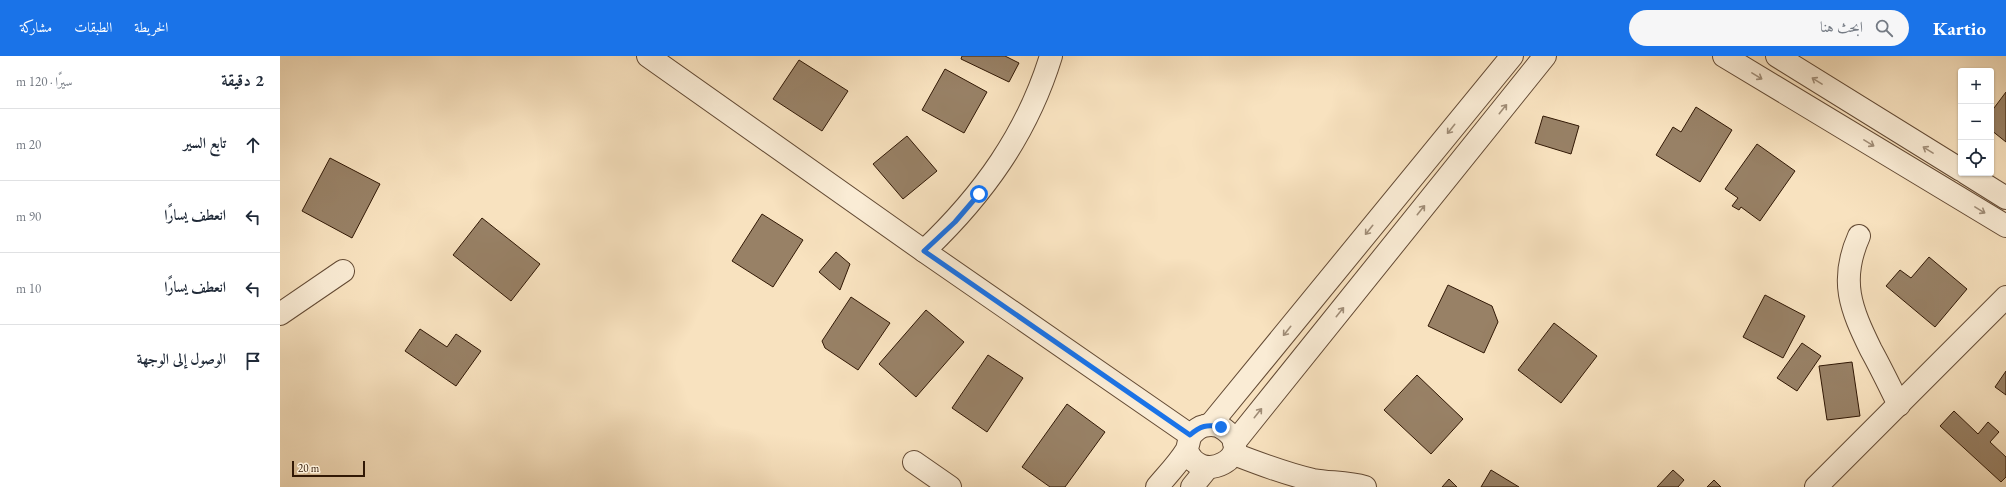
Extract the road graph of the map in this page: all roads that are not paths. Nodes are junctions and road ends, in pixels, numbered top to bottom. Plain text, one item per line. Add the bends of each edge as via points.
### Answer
1 (648, 56) edge
2 (1052, 56) edge
3 (1512, 56) edge
4 (1545, 56) edge
5 (1724, 56) edge
6 (1777, 56) edge
7 (1958, 168) edge
8 (1971, 176) edge
9 (2006, 198) edge
10 (2006, 226) edge
11 (1859, 236) dead end
12 (924, 251) junction
13 (343, 271) dead end
14 (2006, 297) edge
15 (280, 314) edge
16 (1899, 405) junction
17 (1210, 424) junction
18 (1189, 443) junction
19 (1234, 449) junction
20 (914, 462) dead end
21 (1198, 479) edge
22 (950, 487) edge
23 (1157, 487) edge
24 (1365, 487) edge
25 (1816, 487) edge

1 - 12 street
2 - 12 street via 1031,109 1008,152 979,194 955,222
3 -> 17 street
19 -> 4 street
5 -> 10 street
7 -> 6 street
8 - 9 street
11 - 16 street via 1850,265 1849,295 1858,324
12 - 18 street
13 - 15 street
14 - 16 street
16 - 25 street
17 - 18 street via 1198,428
17 - 19 street via 1229,433
18 - 21 street via 1190,460 1196,467
18 - 23 street
19 - 21 street via 1230,463 1223,469
19 - 24 street via 1294,475
20 - 22 street

